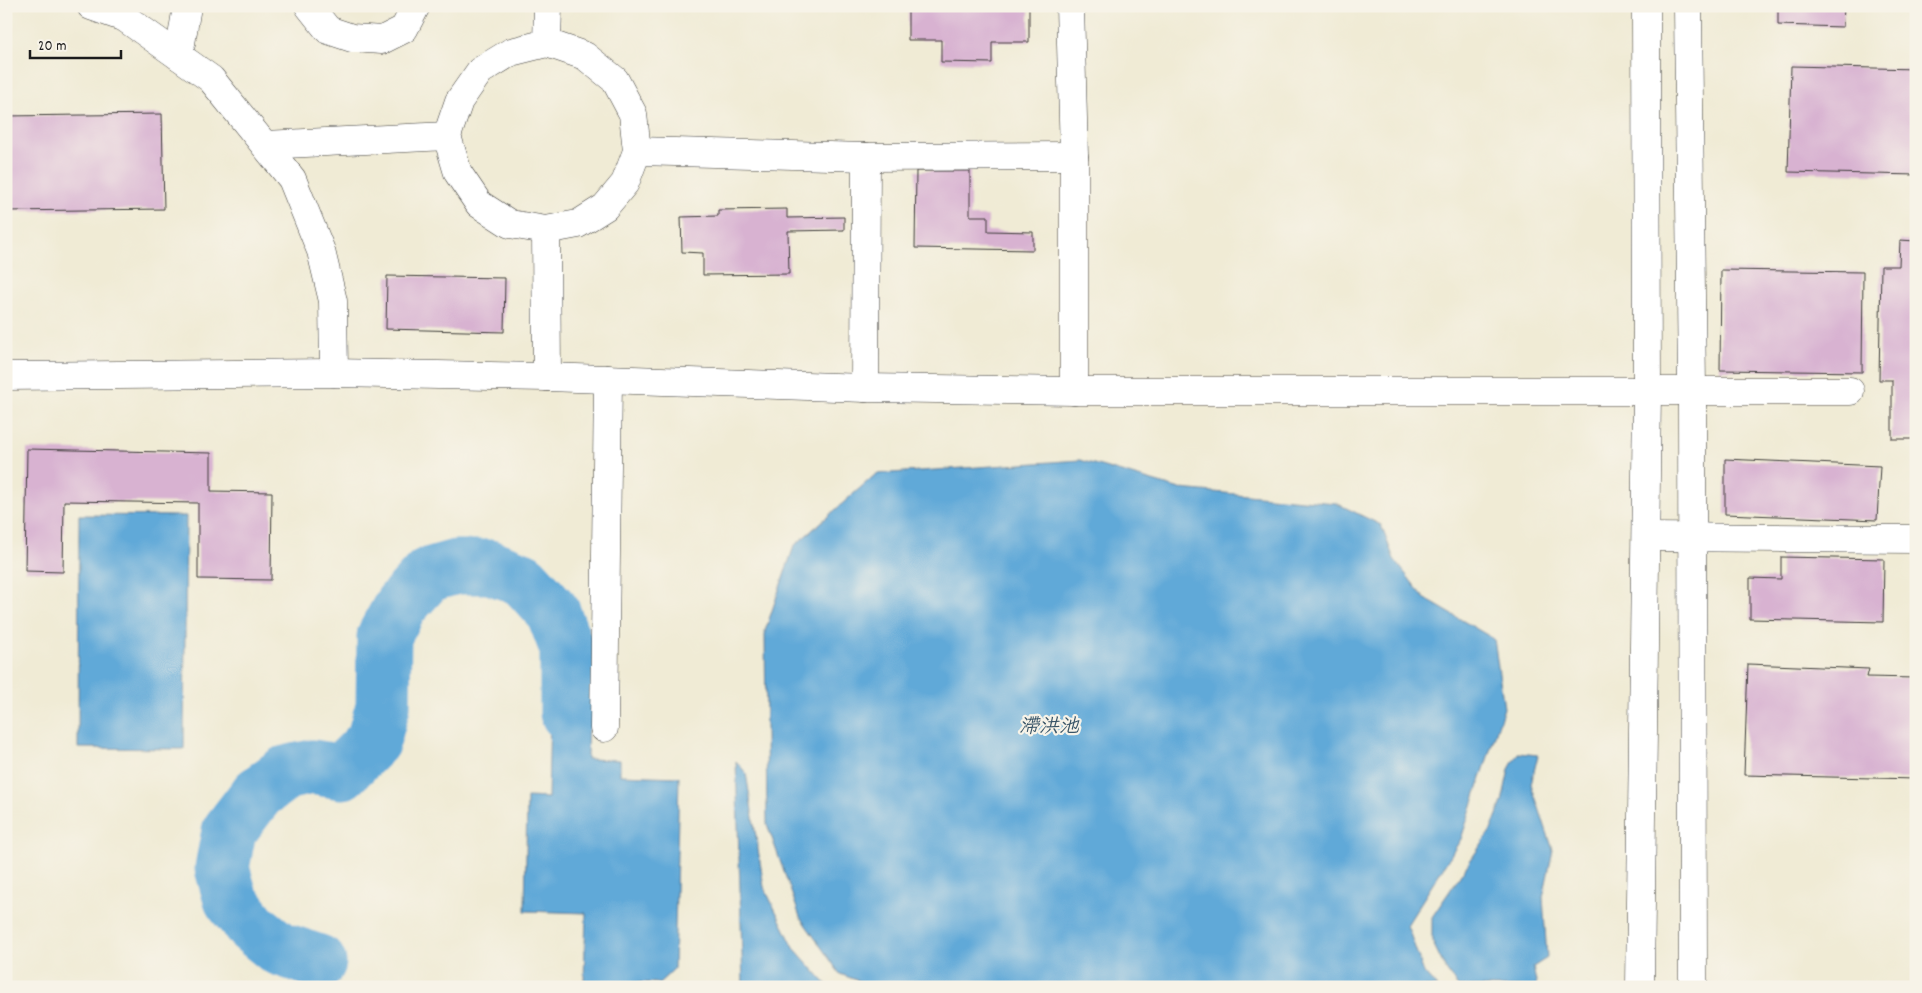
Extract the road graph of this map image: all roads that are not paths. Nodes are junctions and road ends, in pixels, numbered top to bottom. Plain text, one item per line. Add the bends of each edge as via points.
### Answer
1 (91, 6) edge
2 (186, 6) edge
3 (309, 6) edge
4 (416, 6) edge
5 (548, 6) edge
6 (1070, 6) edge
7 (1646, 6) edge
8 (1688, 6) edge
9 (547, 43) junction
10 (179, 56) junction
11 (447, 136) junction
12 (265, 145) junction
13 (637, 151) junction
14 (1074, 156) junction
15 (866, 157) junction
16 (546, 230) junction
17 (334, 373) junction
18 (6, 376) edge
19 (546, 377) junction
20 (608, 379) junction
21 (865, 388) junction
22 (1074, 391) junction
23 (1647, 391) junction
24 (1692, 391) junction
25 (1850, 391) dead end
26 (1646, 537) junction
27 (1692, 537) junction
28 (1916, 539) edge
29 (604, 728) dead end
30 (1640, 987) edge
31 (1693, 987) edge

1 - 10 street via 125,18
2 - 10 street
3 - 4 street via 328,30 352,38 382,40 404,29
5 - 9 street
6 - 14 street
7 - 23 street
8 - 24 street
9 - 11 street via 511,52 480,71 459,100
9 - 13 street via 585,56 615,80 633,114
10 - 12 street via 211,79
11 - 12 street
11 - 16 street via 458,173 479,204 510,224
12 - 17 street via 292,179 321,251 333,301
13 - 15 street
13 - 16 street via 625,183 605,207 578,224
14 - 15 street
14 - 22 street
15 - 21 street
16 - 19 street
17 - 18 street
17 - 19 street
19 - 20 street
20 - 21 street
20 - 29 street
21 - 22 street
22 - 23 street
23 - 24 street
23 - 26 street
24 - 25 street
24 - 27 street
26 - 27 street
26 - 30 street
27 - 28 street
27 - 31 street

